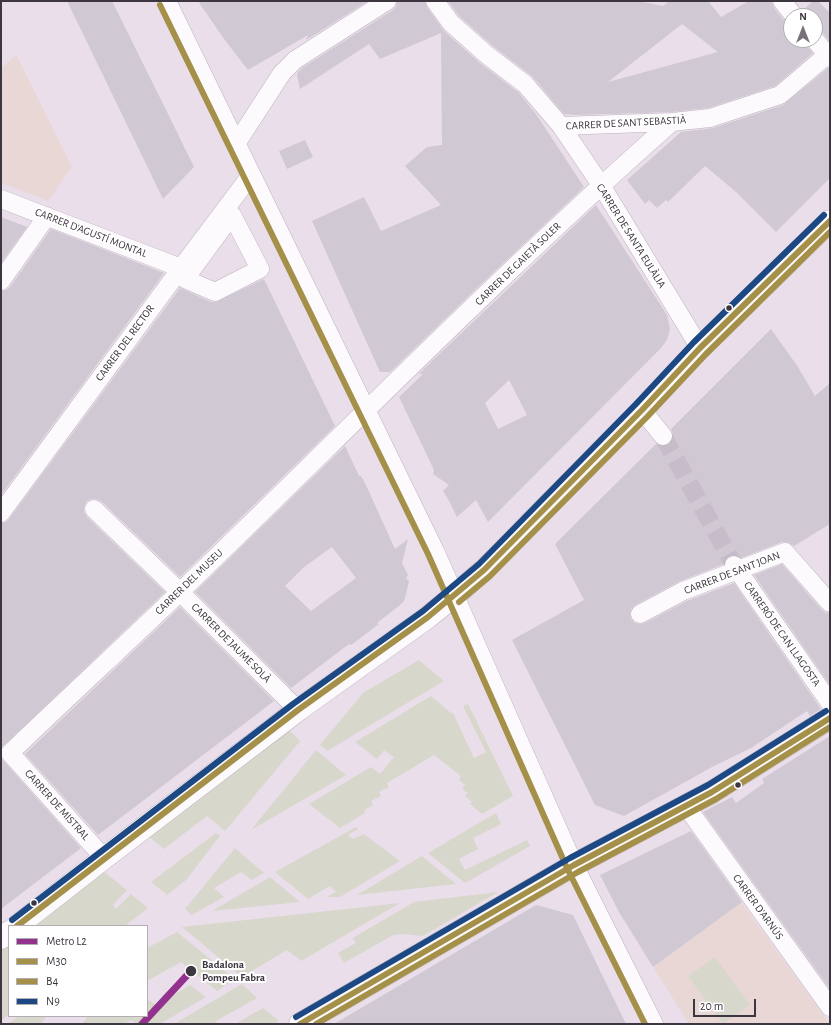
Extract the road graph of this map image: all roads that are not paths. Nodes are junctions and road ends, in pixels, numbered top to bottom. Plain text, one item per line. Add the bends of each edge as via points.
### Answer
1 (167, 1) edge
2 (387, 1) edge
3 (435, 1) edge
4 (822, 48) edge
5 (829, 56) edge
6 (672, 122) junction
7 (560, 126) junction
8 (236, 144) junction
9 (251, 175) junction
10 (601, 180) junction
11 (1, 199) edge
12 (47, 216) junction
13 (830, 221) edge
14 (181, 268) junction
15 (1, 281) edge
16 (700, 348) junction
17 (366, 409) junction
18 (642, 410) junction
19 (663, 436) tunnel mouth
20 (94, 509) dead end
21 (1, 513) edge
22 (735, 568) junction
23 (180, 592) junction
24 (454, 596) junction
25 (830, 603) edge
26 (640, 614) dead end
27 (830, 703) edge
28 (298, 710) junction
29 (830, 718) edge
30 (10, 752) joint
31 (686, 806) junction
32 (104, 858) junction
33 (574, 865) junction
34 (18, 925) edge
35 (830, 1007) edge
36 (301, 1024) edge
37 (654, 1024) edge

1 - 8 street
2 - 8 street via 295,60 282,73
3 - 7 street, CARRER DE SANT SEBASTIÀ via 451,23 525,84
4 - 5 street
5 - 6 street, CARRER DE SANT SEBASTIÀ via 780,95 710,118
6 - 7 street, CARRER DE SANT SEBASTIÀ
6 - 10 street, CARRER DE GAIETÀ SOLER
7 - 10 street, CARRER DE SANTA EULÀLIA
8 - 9 street
9 - 14 street, CARRER DEL RECTOR
9 - 17 street
10 - 16 street, CARRER DE SANTA EULÀLIA
10 - 17 street, CARRER DE GAIETÀ SOLER
11 - 12 street, CARRER D'AGUSTÍ MONTAL
12 - 14 street, CARRER D'AGUSTÍ MONTAL
12 - 15 street
13 - 16 main road
14 - 21 street, CARRER DEL RECTOR
16 - 18 main road
17 - 23 street, CARRER DEL MUSEU
17 - 24 street
18 - 19 street
18 - 24 main road via 484,570
20 - 23 street, CARRER DE JAUME SOLÀ
22 - 25 street, CARRER DE SANT JOAN via 785,552
22 - 26 street, CARRER DE SANT JOAN
22 - 27 street, CARRERÓ DE CAN LLAGOSTA
23 - 28 street, CARRER DE JAUME SOLÀ
23 - 30 street, CARRER DEL MUSEU
24 - 28 main road
24 - 33 street
28 - 32 main road
29 - 31 main road
30 - 32 street, CARRER DE MISTRAL
31 - 33 main road
31 - 35 street, CARRER D'ARNÚS
32 - 34 main road
33 - 36 main road
33 - 37 street

